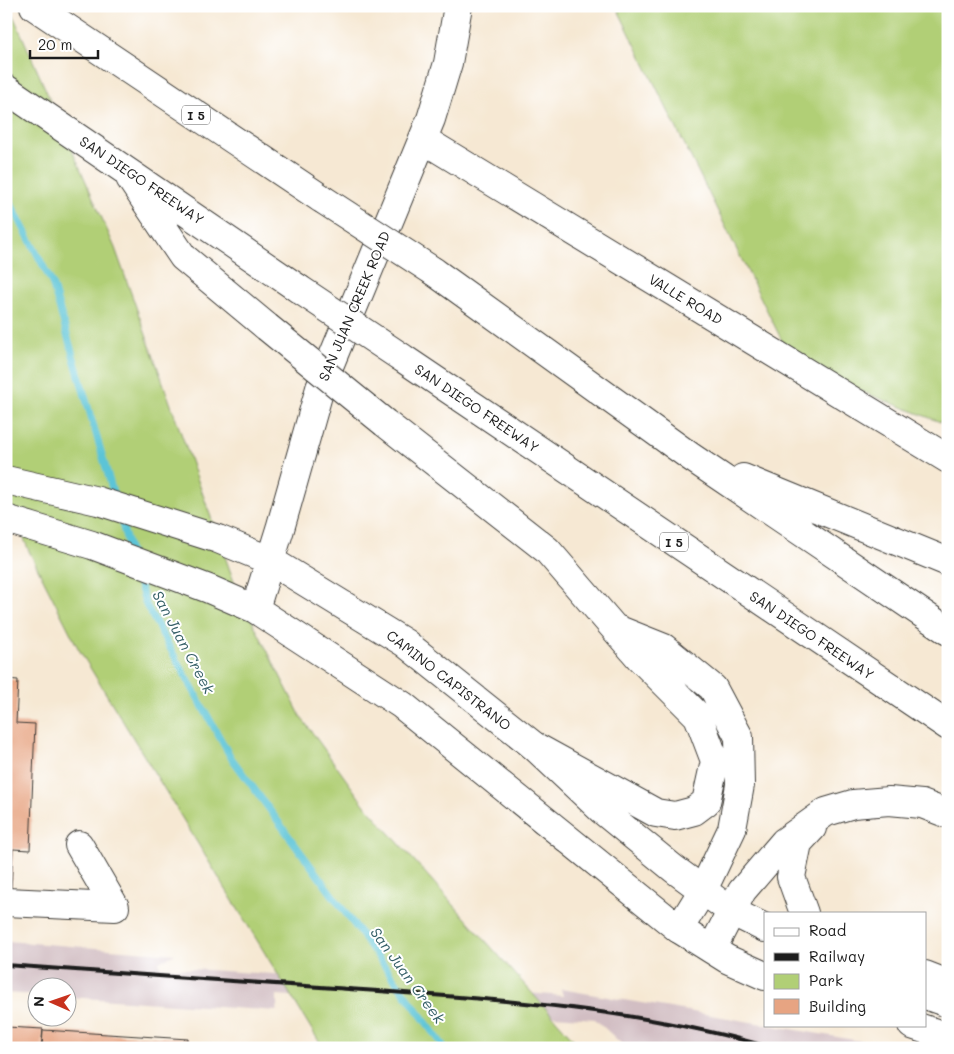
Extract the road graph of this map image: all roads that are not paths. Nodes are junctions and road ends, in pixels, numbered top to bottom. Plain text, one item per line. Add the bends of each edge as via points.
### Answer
1 (34, 6) edge
2 (458, 6) edge
3 (6, 89) edge
4 (424, 140) junction
5 (116, 162) junction
6 (691, 457) junction
7 (948, 459) edge
8 (6, 480) edge
9 (6, 520) edge
10 (271, 561) junction
11 (948, 562) edge
12 (249, 606) junction
13 (615, 628) junction
14 (948, 631) edge
15 (948, 726) edge
16 (534, 746) junction
17 (826, 812) junction
18 (948, 814) edge
19 (79, 845) dead end
20 (704, 890) junction
21 (6, 902) edge
22 (731, 911) junction
23 (804, 912) edge
24 (764, 928) edge
25 (679, 929) junction
26 (712, 949) junction
27 (926, 975) edge
28 (764, 976) edge
29 (948, 984) edge
30 (926, 994) edge
31 (948, 1003) edge
32 (915, 1026) edge
33 (948, 1037) edge

1 - 6 main road, I 5, bridge via 433,271
2 - 4 main road, SAN JUAN CREEK ROAD via 448,63
3 - 5 main road, SAN DIEGO FREEWAY / I 5
4 - 7 main road, VALLE ROAD
4 - 10 main road, SAN JUAN CREEK ROAD via 320,388
5 - 13 main road, bridge via 183,257 385,423 547,550
5 - 15 main road, SAN DIEGO FREEWAY / I 5, bridge via 299,290
6 - 11 main road
6 - 14 main road, I 5
8 - 10 main road, CAMINO CAPISTRANO via 98,501 218,539
9 - 12 main road via 92,545
10 - 12 main road, SAN JUAN CREEK ROAD
10 - 16 main road, CAMINO CAPISTRANO via 405,643
12 - 25 main road via 402,705
13 - 16 main road via 698,716 715,761 706,802 694,811 675,816 656,813
13 - 20 main road via 664,648 713,688 740,737 740,785 732,829
16 - 20 main road, CAMINO CAPISTRANO via 603,812
17 - 18 main road via 853,804 889,801 922,804
17 - 22 main road via 784,842 742,890
17 - 23 main road via 798,843 791,877
19 - 21 main road via 115,908
20 - 22 main road, CAMINO CAPISTRANO
20 - 25 main road
22 - 24 main road, CAMINO CAPISTRANO
22 - 26 main road
25 - 26 main road
26 - 28 main road
27 - 29 main road
30 - 31 main road
32 - 33 main road

